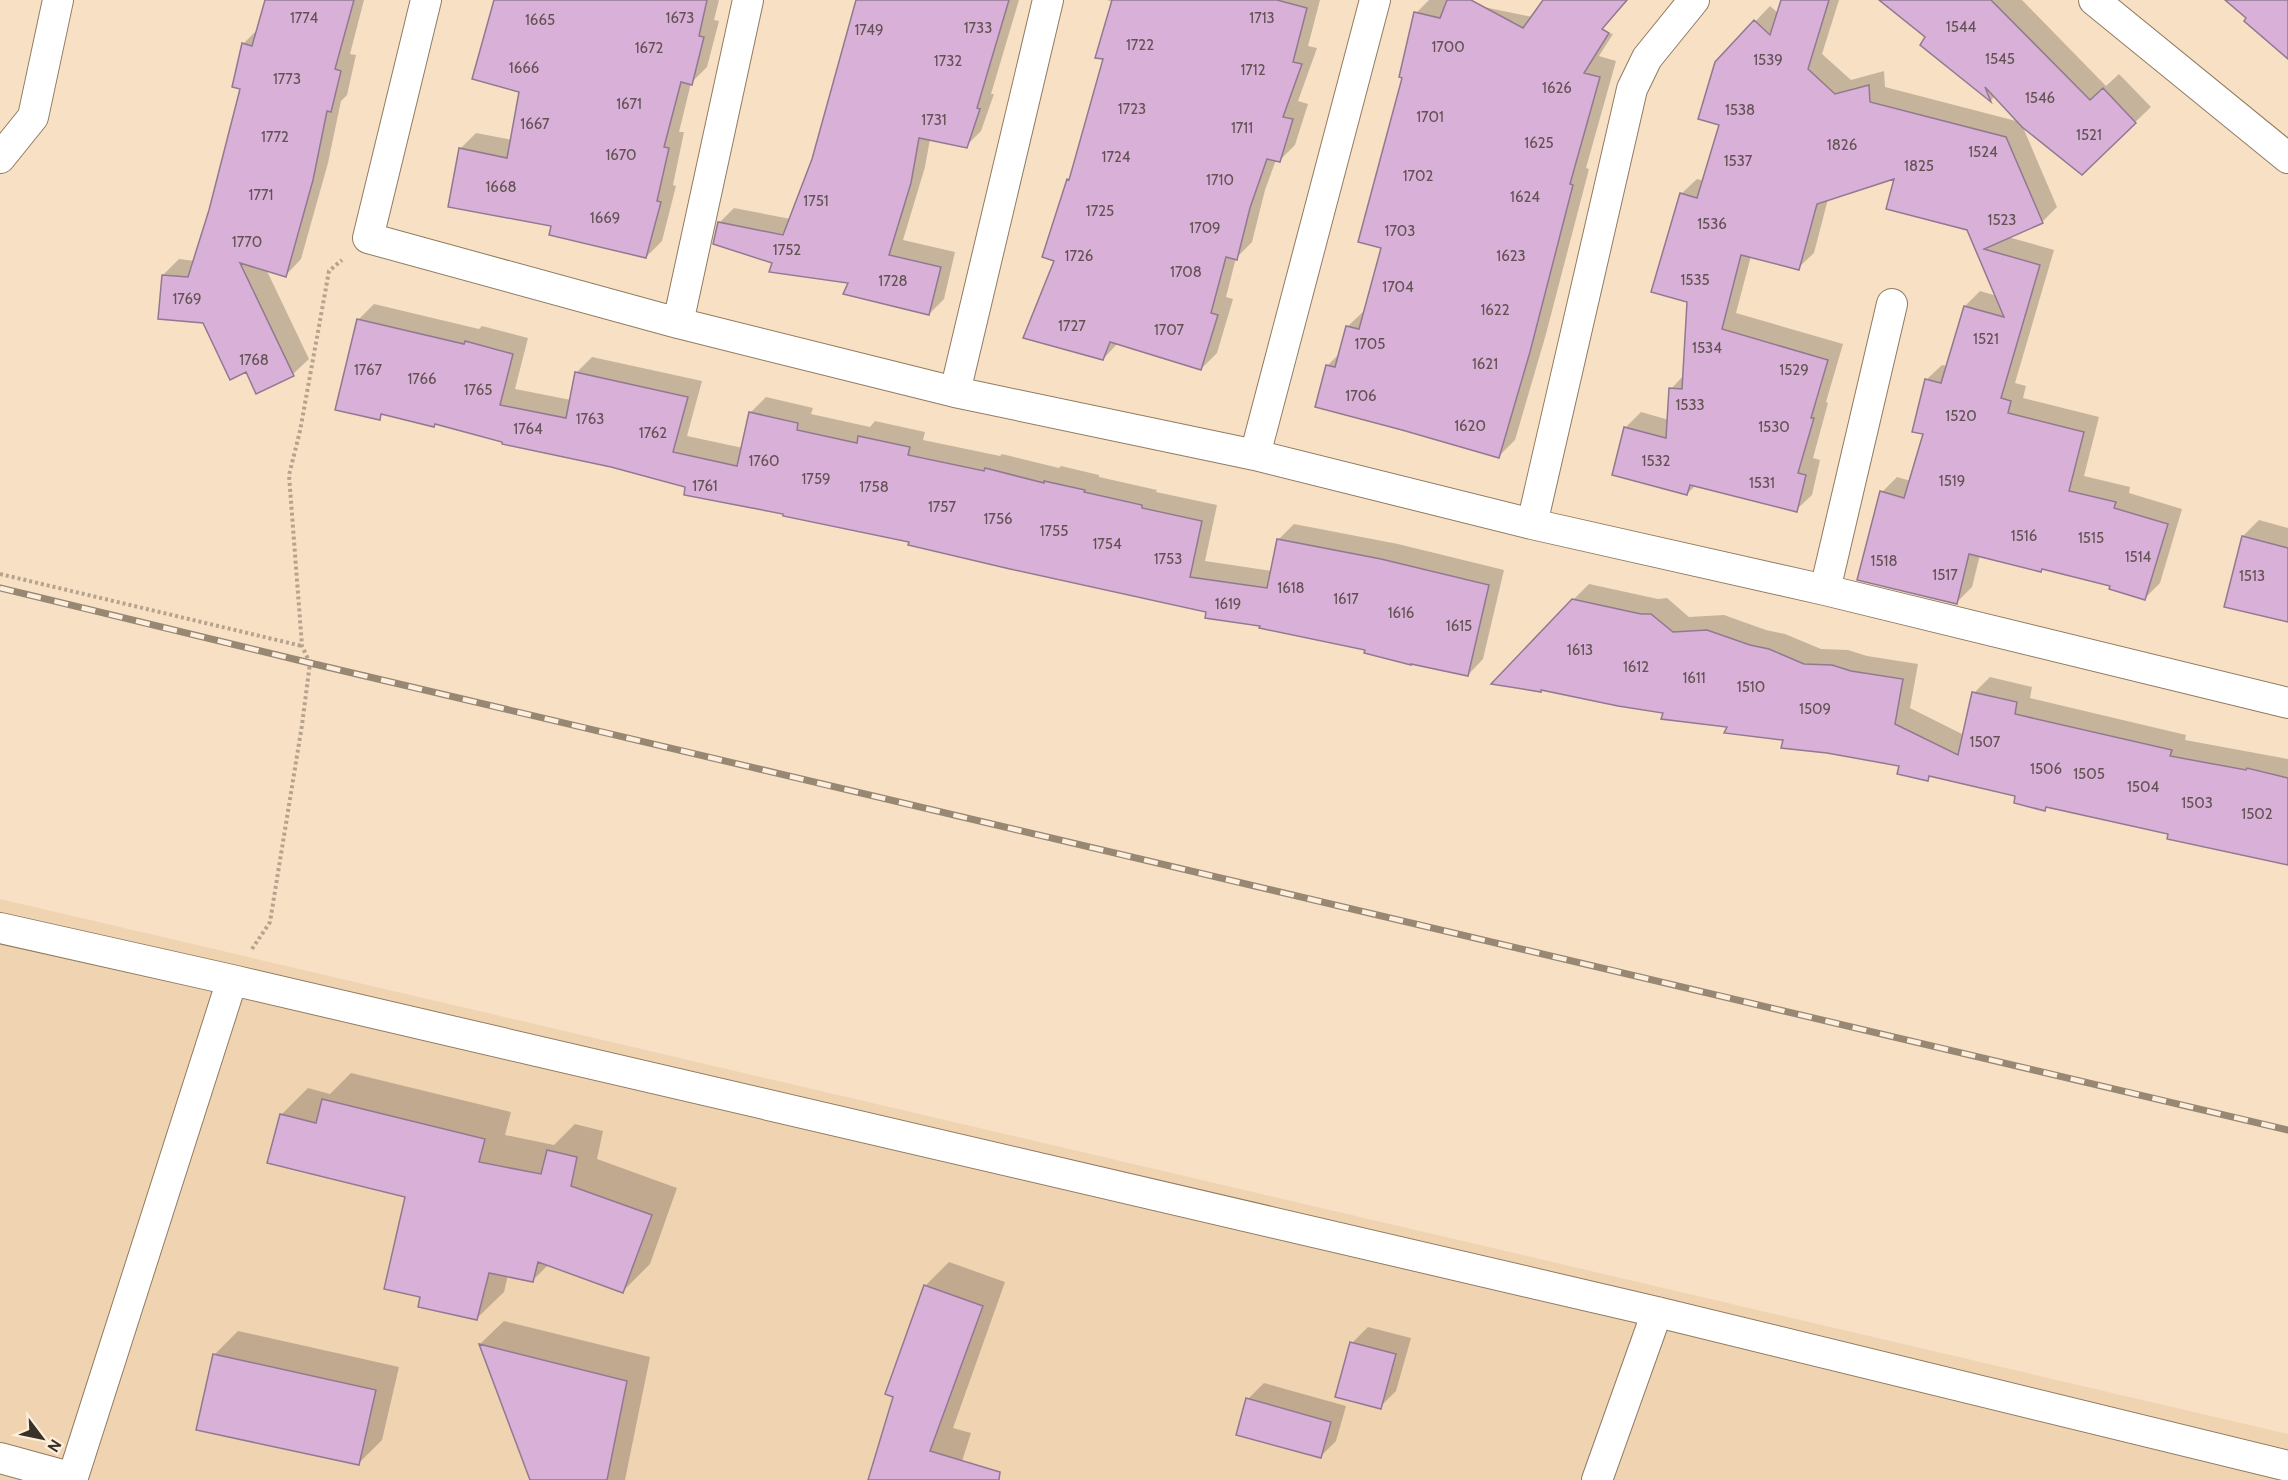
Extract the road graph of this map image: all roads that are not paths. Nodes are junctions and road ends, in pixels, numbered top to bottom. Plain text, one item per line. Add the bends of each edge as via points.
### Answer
1 (58, 0) edge
2 (426, 0) edge
3 (748, 0) edge
4 (1048, 0) edge
5 (1374, 0) edge
6 (1694, 0) edge
7 (2094, 0) edge
8 (0, 158) edge
9 (2288, 158) edge
10 (1892, 304) dead end
11 (678, 323) junction
12 (955, 392) junction
13 (1255, 455) junction
14 (1532, 524) junction
15 (1825, 590) junction
16 (2288, 703) edge
17 (0, 928) edge
18 (232, 980) junction
19 (1657, 1312) junction
20 (0, 1458) edge
21 (2288, 1466) edge
22 (73, 1479) edge
23 (1597, 1480) edge

1 - 8 street via 33,117
2 - 11 street via 368,238
3 - 11 street
4 - 12 street
5 - 13 street
6 - 14 street via 1647,58 1632,89
7 - 9 street
10 - 15 street
11 - 12 street
12 - 13 street
13 - 14 street
14 - 15 street
15 - 16 street
17 - 18 street
18 - 19 street
18 - 22 street
19 - 21 street
19 - 23 street
20 - 22 street

